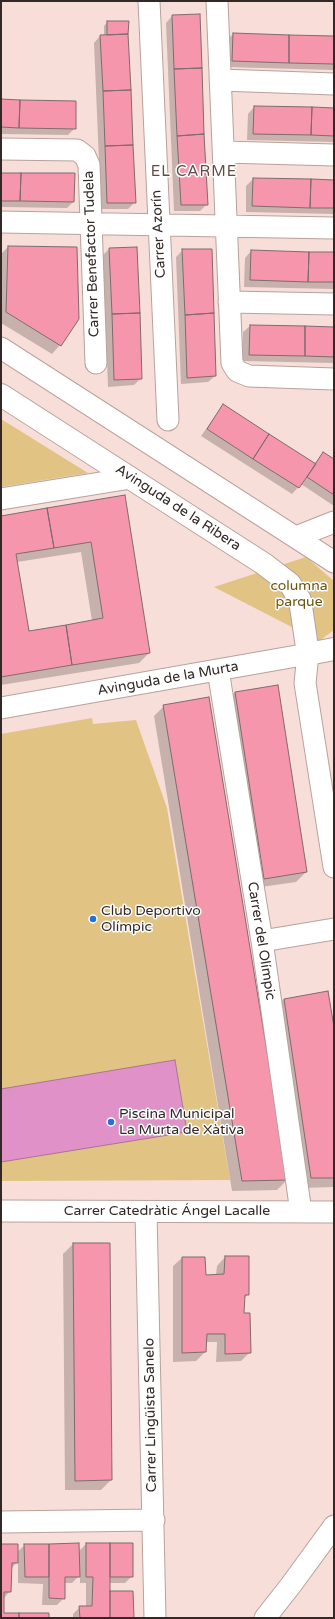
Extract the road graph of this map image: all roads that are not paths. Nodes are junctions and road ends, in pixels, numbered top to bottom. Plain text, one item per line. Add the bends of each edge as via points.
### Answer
1 (149, 1) edge
2 (217, 1) edge
3 (220, 80) junction
4 (334, 84) edge
5 (1, 148) edge
6 (224, 152) junction
7 (334, 155) edge
8 (1, 222) edge
9 (91, 224) junction
10 (159, 224) junction
11 (226, 226) junction
12 (334, 228) edge
13 (229, 302) junction
14 (334, 304) edge
15 (1, 348) edge
16 (96, 363) dead end
17 (334, 378) edge
18 (1, 395) edge
19 (168, 420) dead end
20 (131, 478) junction
21 (1, 499) edge
22 (334, 522) edge
23 (296, 537) junction
24 (334, 562) edge
25 (334, 649) edge
26 (308, 654) junction
27 (218, 670) junction
28 (1, 708) edge
29 (334, 868) edge
30 (334, 929) edge
31 (262, 941) junction
32 (1, 1211) edge
33 (146, 1212) junction
34 (302, 1212) junction
35 (334, 1212) edge
36 (154, 1520) junction
37 (1, 1522) edge
38 (334, 1526) edge
39 (155, 1618) edge
40 (265, 1618) edge

1 - 10 street, Carrer Azorín
2 - 3 street
3 - 4 street
3 - 6 street
5 - 9 street, Carrer Benefactor Tudela via 77,150 86,156 89,166
6 - 7 street
6 - 11 street
8 - 9 street
9 - 10 street
9 - 16 street, Carrer Benefactor Tudela
10 - 11 street
10 - 19 street, Carrer Azorín
11 - 12 street
11 - 13 street
13 - 14 street
13 - 17 street via 231,358 236,371 249,376
15 - 23 street
18 - 20 street, Avinguda de la Ribera
20 - 21 street
20 - 26 street, Avinguda de la Ribera via 264,564 290,584 300,600
22 - 23 street
23 - 24 street
25 - 26 street, Avinguda de la Murta
26 - 27 street, Avinguda de la Murta
26 - 29 street via 305,683
27 - 28 street, Avinguda de la Murta
27 - 31 street, Carrer del Olímpic
30 - 31 street
31 - 34 street, Carrer del Olímpic
32 - 33 street, Carrer Catedràtic Ángel Lacalle
33 - 34 street, Carrer Catedràtic Ángel Lacalle
33 - 36 street, Carrer Lingüista Sanelo
34 - 35 street, Carrer Catedràtic Ángel Lacalle
36 - 37 street
36 - 39 street, Carrer Lingüista Sanelo
38 - 40 street

